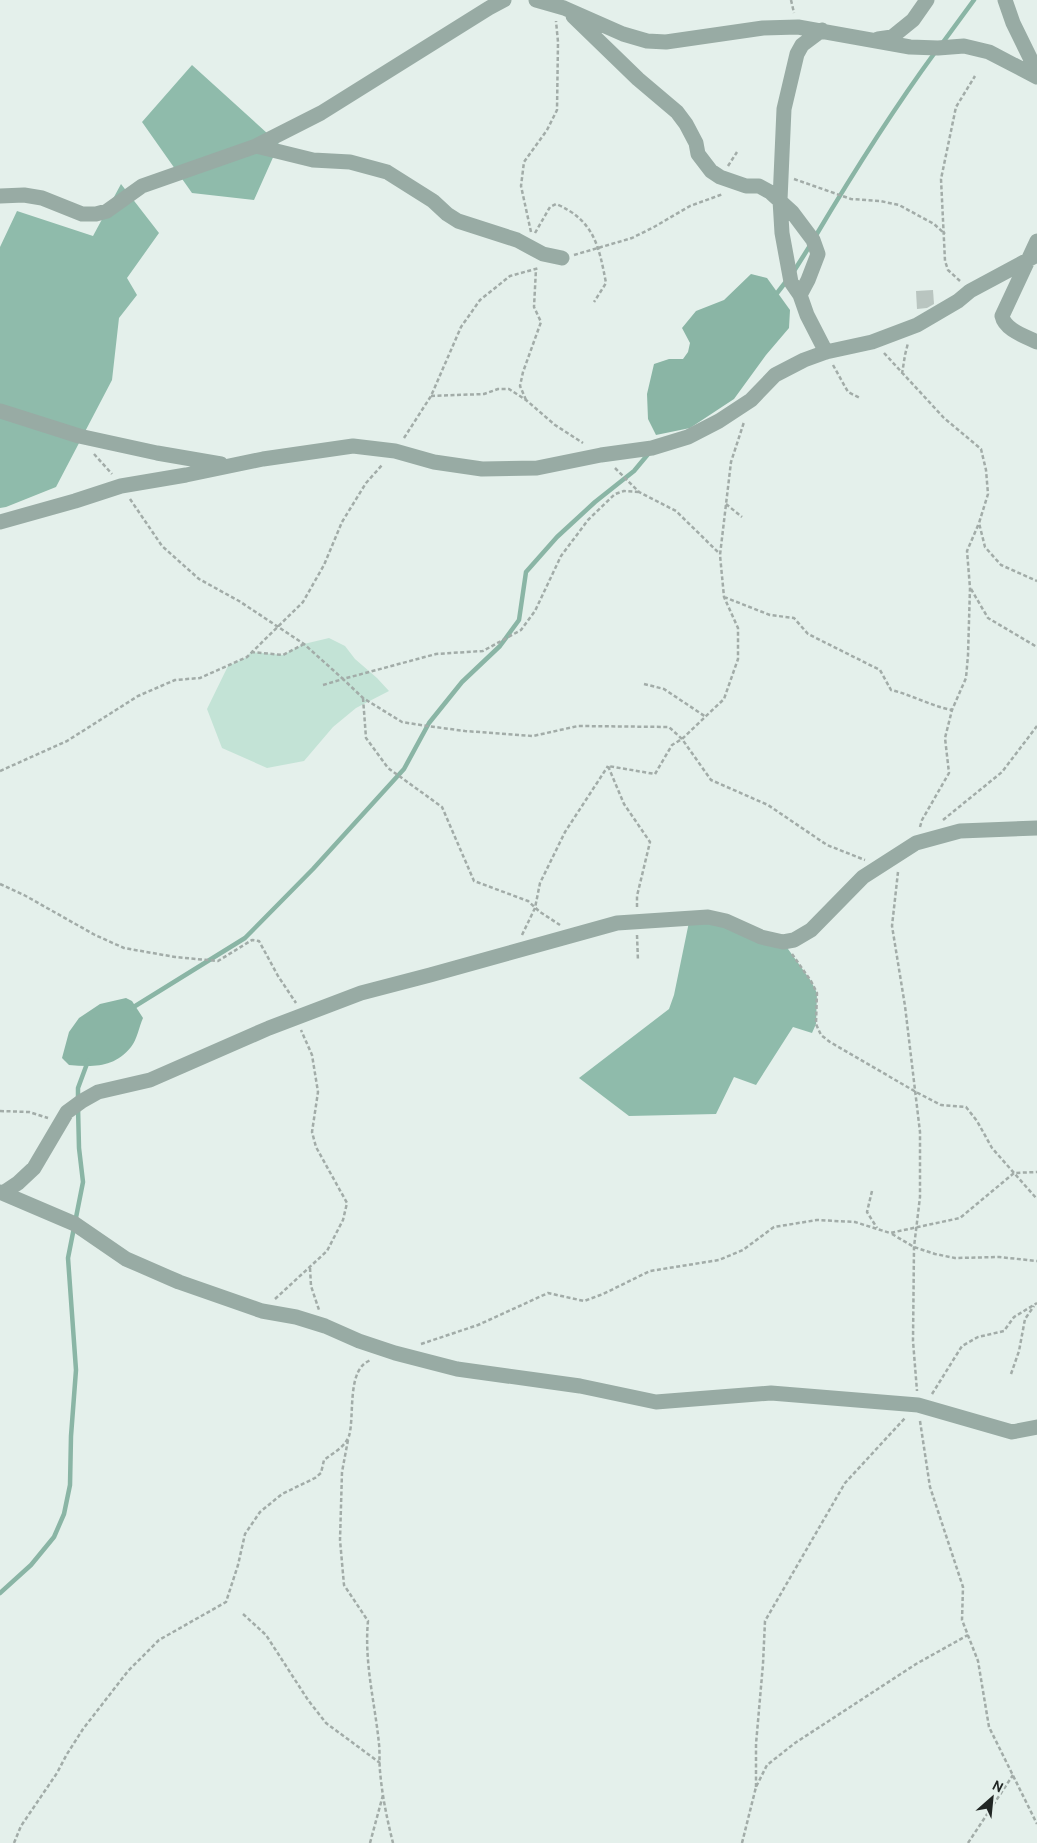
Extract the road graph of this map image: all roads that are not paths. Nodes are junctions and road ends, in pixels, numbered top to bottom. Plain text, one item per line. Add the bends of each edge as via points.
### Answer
1 (504, 0) edge
2 (927, 0) edge
3 (1005, 0) edge
4 (542, 1) edge
5 (564, 8) junction
6 (822, 30) junction
7 (872, 39) junction
8 (1037, 72) edge
9 (1037, 77) edge
10 (256, 146) junction
11 (0, 196) edge
12 (780, 200) junction
13 (1037, 241) edge
14 (1032, 257) edge
15 (562, 258) road end
16 (800, 295) junction
17 (1037, 342) edge
18 (826, 352) junction
19 (0, 411) edge
20 (227, 465) junction
21 (0, 522) edge
22 (1037, 828) edge
23 (1, 1193) edge
24 (1037, 1427) edge

1 - 10 street via 321,113
2 - 7 street via 913,20 892,38
3 - 8 street
4 - 5 street
5 - 6 street via 647,41 666,42 763,28
5 - 12 street via 677,112 696,142 698,154 711,171 746,186 759,186
6 - 7 street
6 - 12 street via 802,45 797,54 784,109
7 - 9 street via 910,46 964,46 989,52
10 - 11 street via 142,186 107,211 96,214 82,214 42,198
10 - 15 street via 313,160 350,162 387,172 458,221 502,234 542,254
12 - 16 street via 791,282
12 - 16 street via 816,248 817,260
13 - 14 street
14 - 17 street via 1002,316 1010,328
14 - 18 street via 970,291 917,326 872,342
16 - 18 street
18 - 20 street via 775,376 751,400 719,421 688,437 652,448 537,468 482,469 353,446
19 - 20 street via 80,436
20 - 21 street via 121,486
22 - 23 street via 960,831 916,843 863,877 811,930 794,940 783,942 761,937 726,920 708,916 617,923 361,993 150,1080 98,1092 68,1112 34,1168
23 - 24 street via 75,1224 126,1259 179,1282 262,1311 325,1326 395,1353 457,1369 580,1386 656,1402 771,1393 918,1405 1012,1432

